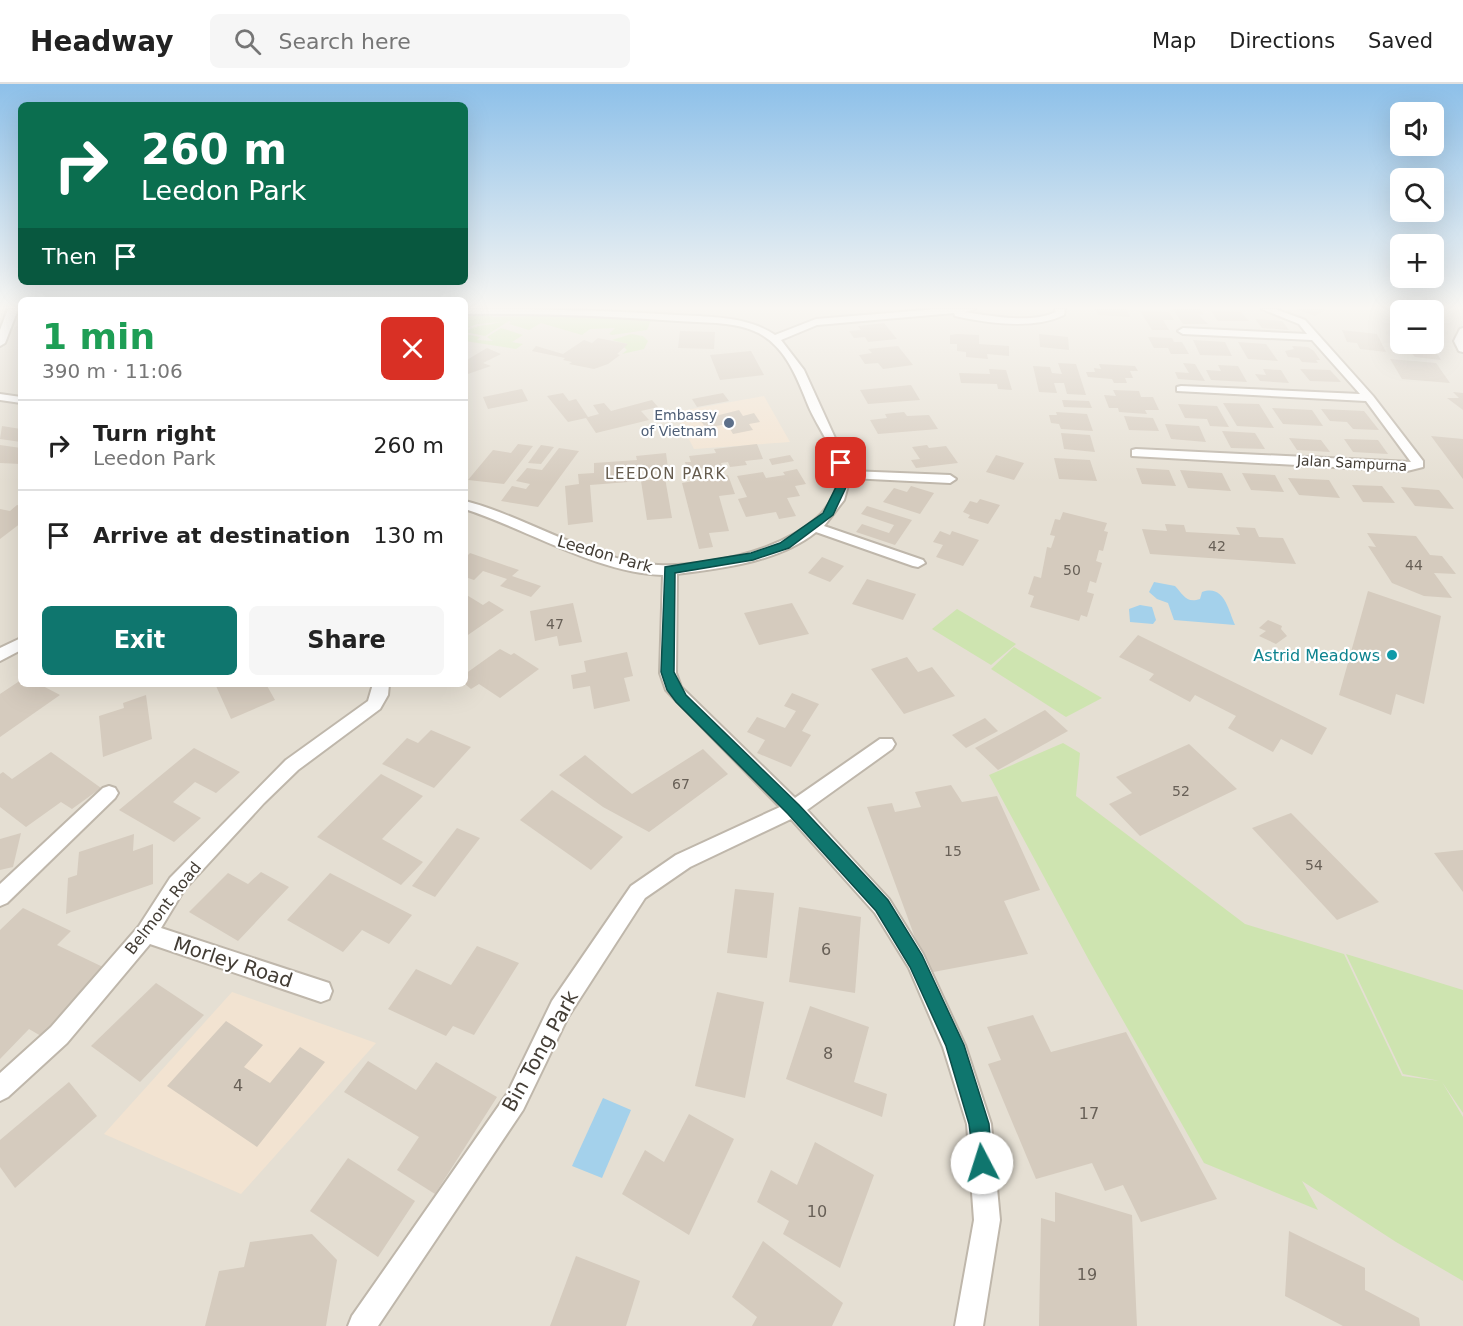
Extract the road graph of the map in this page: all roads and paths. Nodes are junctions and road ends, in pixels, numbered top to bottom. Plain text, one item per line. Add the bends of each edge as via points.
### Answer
1 (796, 367) edge
2 (1342, 367) edge
3 (1180, 389) dead end
4 (0, 397) edge
5 (1369, 398) junction
6 (18, 400) edge
7 (1136, 453) dead end
8 (844, 474) junction
9 (950, 479) dead end
10 (468, 506) edge
11 (814, 527) junction
12 (918, 563) dead end
13 (670, 570) junction
14 (18, 644) edge
15 (0, 655) edge
16 (381, 687) edge
17 (886, 744) dead end
18 (108, 793) dead end
19 (794, 809) junction
20 (0, 897) edge
21 (146, 933) junction
22 (321, 992) dead end
23 (0, 1089) edge
24 (362, 1326) edge
25 (969, 1326) edge

1 - 8 street
2 - 5 street, Jalan Sampurna
3 - 5 street
4 - 6 street
5 - 7 street, Jalan Sampurna via 1417,460 1417,466
8 - 9 street
8 - 11 street, Leedon Park via 837,499
10 - 13 street, Leedon Park via 580,549 650,569
11 - 12 street
11 - 13 street, Leedon Park via 753,557
13 - 19 street via 668,672 674,690
14 - 15 street
16 - 21 street, Belmont Road via 374,705 292,765 250,806 177,884
17 - 19 street, Bin Tong Park
18 - 20 street
19 - 24 street, Bin Tong Park via 683,861 638,892 560,1009 515,1102
19 - 25 street via 882,906 916,961 954,1045 979,1124 987,1220
21 - 22 street, Morley Road
21 - 23 street, Belmont Road via 59,1035

